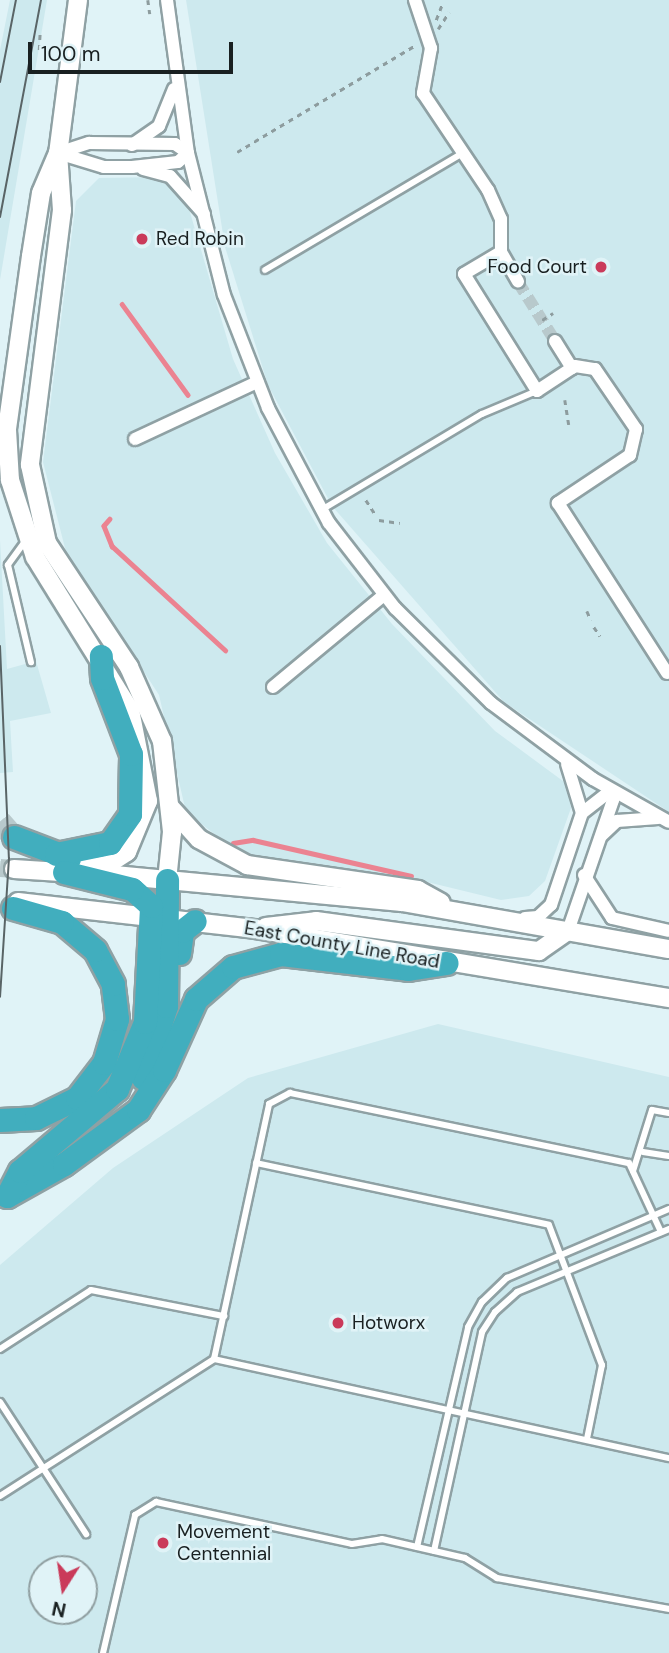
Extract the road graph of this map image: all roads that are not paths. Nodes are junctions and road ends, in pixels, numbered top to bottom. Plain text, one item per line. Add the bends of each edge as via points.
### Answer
1 (78, 0) edge
2 (167, 0) edge
3 (415, 0) edge
4 (176, 85) junction
5 (129, 147) junction
6 (58, 153) junction
7 (188, 153) junction
8 (461, 154) junction
9 (132, 167) junction
10 (204, 214) junction
11 (501, 252) junction
12 (265, 271) dead end
13 (518, 282) tunnel mouth
14 (555, 341) tunnel mouth
15 (572, 368) junction
16 (257, 382) junction
17 (537, 391) junction
18 (135, 439) dead end
19 (323, 509) junction
20 (27, 538) junction
21 (384, 595) junction
22 (101, 656) junction
23 (31, 662) dead end
24 (667, 673) edge
25 (273, 687) dead end
26 (563, 758) junction
27 (611, 790) junction
28 (170, 807) junction
29 (582, 813) junction
30 (665, 820) edge
31 (14, 837) tunnel mouth
32 (590, 852) junction
33 (60, 863) junction
34 (96, 867) junction
35 (15, 869) tunnel mouth
36 (584, 874) junction
37 (118, 875) junction
38 (167, 880) junction
39 (13, 905) joint
40 (453, 910) junction
41 (161, 917) junction
42 (497, 917) junction
43 (195, 921) junction
44 (256, 929) junction
45 (568, 931) junction
46 (669, 931) edge
47 (669, 949) edge
48 (447, 963) junction
49 (669, 998) edge
50 (669, 1113) edge
51 (0, 1121) edge
52 (70, 1147) junction
53 (643, 1152) junction
54 (669, 1156) edge
55 (256, 1163) junction
56 (633, 1171) junction
57 (3, 1199) edge
58 (669, 1209) edge
59 (654, 1216) junction
60 (669, 1229) edge
61 (661, 1232) junction
62 (557, 1257) junction
63 (563, 1273) junction
64 (224, 1316) junction
65 (0, 1349) edge
66 (214, 1359) junction
67 (0, 1402) edge
68 (447, 1408) junction
69 (464, 1411) junction
70 (587, 1439) junction
71 (669, 1458) edge
72 (45, 1467) junction
73 (0, 1496) edge
74 (86, 1534) dead end
75 (417, 1547) junction
76 (434, 1551) junction
77 (669, 1609) edge
78 (103, 1653) edge

1 - 6 main road
2 - 4 street
3 - 8 street via 429,36 423,93
4 - 5 street via 159,126
4 - 7 street
5 - 6 street via 89,143
5 - 7 street via 175,144
6 - 9 street via 95,165
6 - 20 main road via 39,202 7,430 10,480
6 - 28 main road via 62,209 30,442 34,500 52,553 154,716
7 - 9 street via 178,162
7 - 10 street
8 - 11 street via 501,219
8 - 12 lane
9 - 10 street via 170,176
10 - 16 street via 224,295
11 - 13 street
11 - 17 street via 464,274
14 - 15 street
15 - 17 street
15 - 24 street via 583,365 603,375 637,436 629,455 558,503
16 - 18 street
16 - 19 street
17 - 19 lane via 482,414
19 - 21 street
20 - 22 main road
20 - 23 lane via 8,565
21 - 25 street
21 - 26 street via 491,703
22 - 33 highway via 102,678 131,754 130,814 110,843
22 - 34 main road via 138,732 148,801 133,845
26 - 27 street
26 - 29 street via 577,782
27 - 29 street
27 - 30 street
27 - 32 street via 614,800
28 - 38 main road
28 - 40 main road via 199,839 247,865 418,890
29 - 42 street via 547,910 538,918
30 - 32 street via 617,821
31 - 33 highway
32 - 36 street
33 - 34 highway
33 - 35 main road
33 - 37 main road
33 - 41 highway via 134,890
34 - 37 highway
36 - 45 street
36 - 46 street via 612,918
37 - 38 main road
38 - 40 main road
38 - 41 highway
39 - 41 main road, East County Line Road
39 - 51 highway via 62,922 95,950 113,984 117,1019 104,1063 77,1098 37,1118
40 - 42 main road
41 - 43 main road, East County Line Road
41 - 52 highway via 166,1006 155,1055 137,1088
41 - 57 highway via 145,1022 129,1073 102,1105 20,1171
42 - 45 main road
43 - 44 main road, East County Line Road
43 - 52 highway via 181,934 168,1048 130,1104
44 - 45 main road via 316,921 536,950 552,947
44 - 48 main road, East County Line Road
45 - 47 main road
48 - 49 main road, East County Line Road
48 - 57 highway via 408,969 281,954 233,967 196,999 164,1070 138,1110 64,1164
50 - 53 lane via 652,1110
52 - 57 highway
53 - 54 lane
53 - 56 lane
55 - 56 lane via 269,1104 290,1093 629,1163
55 - 62 lane via 549,1226
55 - 64 lane
56 - 59 lane
58 - 59 lane
59 - 61 lane
59 - 62 lane
60 - 61 lane
61 - 63 lane
62 - 63 lane
62 - 68 lane via 507,1278 482,1302 468,1327
63 - 69 lane via 517,1292 495,1312 482,1332
63 - 70 lane via 602,1365
64 - 65 lane via 91,1290
64 - 66 lane
66 - 68 lane
66 - 72 lane
67 - 72 lane
68 - 69 lane
68 - 75 lane
69 - 70 lane
69 - 76 lane
70 - 71 lane
72 - 73 lane
72 - 74 lane
75 - 76 lane
75 - 78 lane via 382,1539 352,1544 156,1502 141,1505
76 - 77 lane via 465,1558 497,1578

